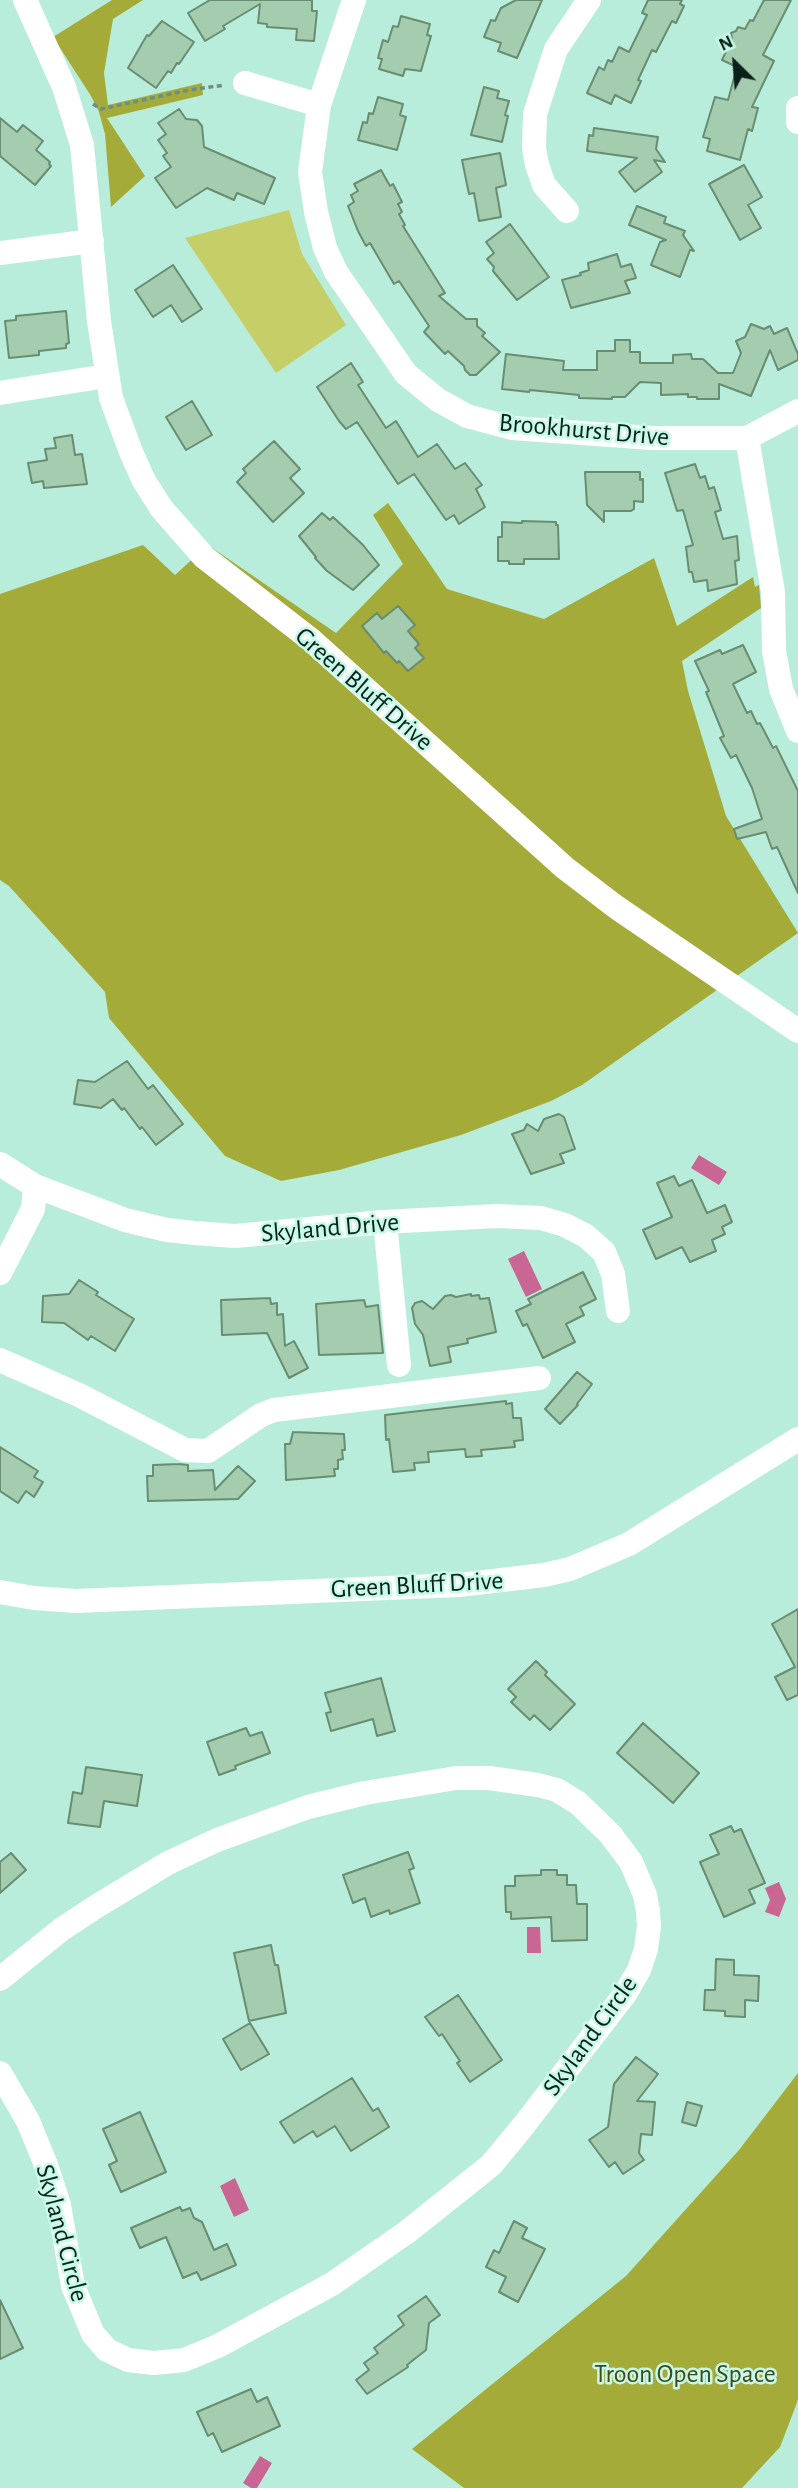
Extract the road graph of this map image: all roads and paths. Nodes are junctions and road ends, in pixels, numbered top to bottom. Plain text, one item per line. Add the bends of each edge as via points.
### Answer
1 (25, 0) edge
2 (354, 0) edge
3 (589, 0) edge
4 (245, 83) dead end
5 (214, 86) dead end
6 (319, 105) junction
7 (72, 108) junction
8 (798, 108) edge
9 (798, 122) edge
10 (567, 211) dead end
11 (92, 241) junction
12 (0, 253) edge
13 (106, 376) junction
14 (0, 393) edge
15 (798, 411) edge
16 (747, 438) junction
17 (798, 731) edge
18 (798, 1031) edge
19 (0, 1164) edge
20 (35, 1186) junction
21 (385, 1222) junction
22 (0, 1273) edge
23 (618, 1311) dead end
24 (0, 1360) edge
25 (400, 1377) junction
26 (539, 1378) dead end
27 (798, 1439) edge
28 (0, 1592) edge
29 (0, 1979) edge
30 (0, 2073) edge

1 - 7 street, Green Bluff Drive
2 - 6 street, Brookhurst Drive
3 - 10 street via 555,49 535,114 537,165 544,185
4 - 6 street
5 - 7 path via 101,109 87,102
6 - 16 street, Brookhurst Drive via 310,172 325,248 406,374 438,400 467,416 512,428 652,438
7 - 11 street, Green Bluff Drive via 82,145
8 - 9 street
11 - 12 street
11 - 13 street, Green Bluff Drive
13 - 14 street
13 - 18 street, Green Bluff Drive via 117,419 144,481 169,518 204,556 310,639 581,881
15 - 16 street, Brookhurst Drive
16 - 17 street via 773,592 774,651 781,689
19 - 20 street, Skyland Drive
20 - 21 street, Skyland Drive via 125,1220 195,1233 235,1236
20 - 22 street via 33,1209
21 - 23 street, Skyland Drive via 497,1216 565,1224 604,1252 613,1274
21 - 25 street
24 - 25 street via 185,1450 208,1451 261,1415
25 - 26 street
27 - 28 street, Green Bluff Drive via 629,1544 544,1575 459,1585 76,1601
29 - 30 street, Skyland Circle via 97,1906 217,1840 342,1798 456,1778 489,1777 538,1785 578,1803 631,1862 648,1911 646,1949 625,1994 491,2165 407,2232 331,2284 184,2360 128,2360 107,2350 93,2334 73,2286 59,2205 46,2165 28,2121

